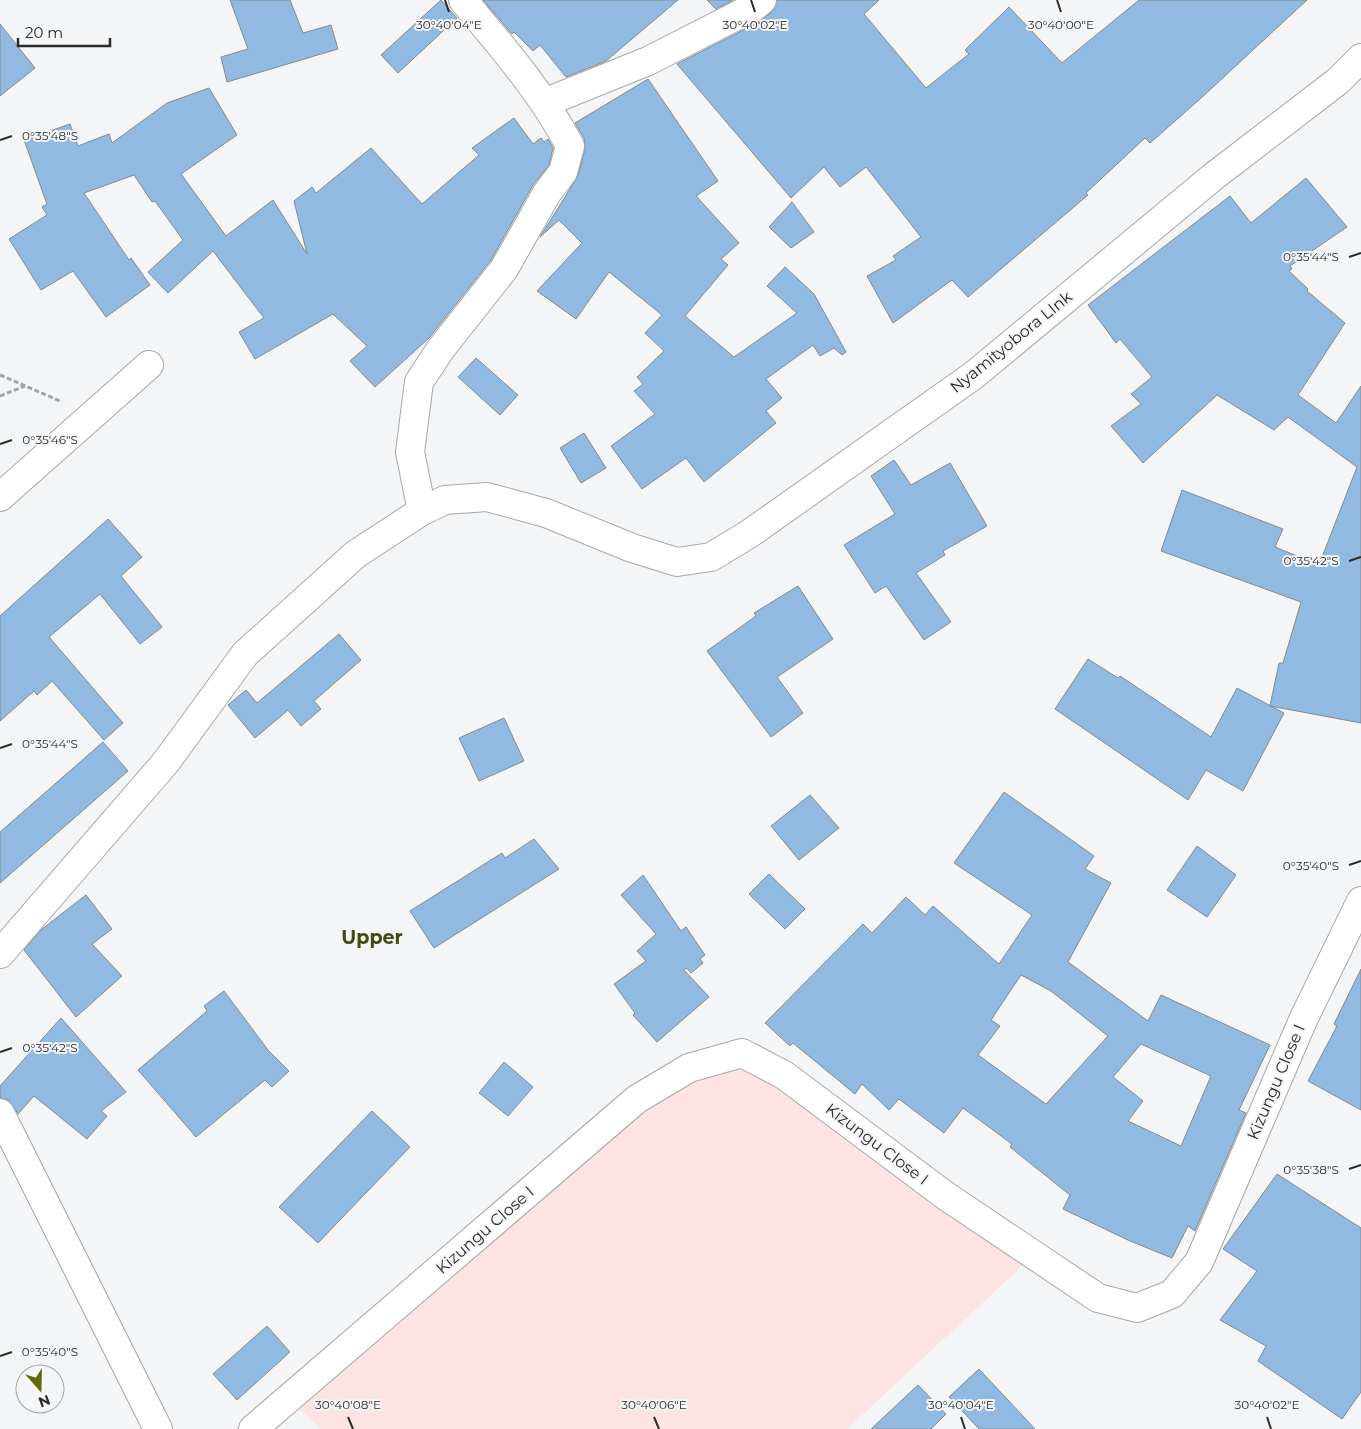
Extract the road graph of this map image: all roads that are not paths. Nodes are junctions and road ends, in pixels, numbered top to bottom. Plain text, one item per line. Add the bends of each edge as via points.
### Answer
1 (463, 0) edge
2 (762, 0) edge
3 (1361, 58) edge
4 (544, 103) junction
5 (149, 365) dead end
6 (0, 497) edge
7 (422, 511) junction
8 (1361, 901) edge
9 (0, 954) edge
10 (0, 1113) edge
11 (158, 1429) edge
12 (254, 1429) edge

1 - 4 street
2 - 4 street via 648,61
3 - 7 street, Nyamityobora LInk via 974,374 749,534 711,557 677,562 632,548 546,513 487,497 445,500
4 - 7 street via 570,146 563,172 547,193 504,269 419,382 410,452
5 - 6 street
7 - 9 street, Nyamityobora LInk via 356,554 245,654 166,762
8 - 12 street, Kizungu Close I via 1303,1020 1199,1262 1172,1294 1137,1308 1098,1298 946,1196 784,1075 742,1053 689,1068 637,1100
10 - 11 street

